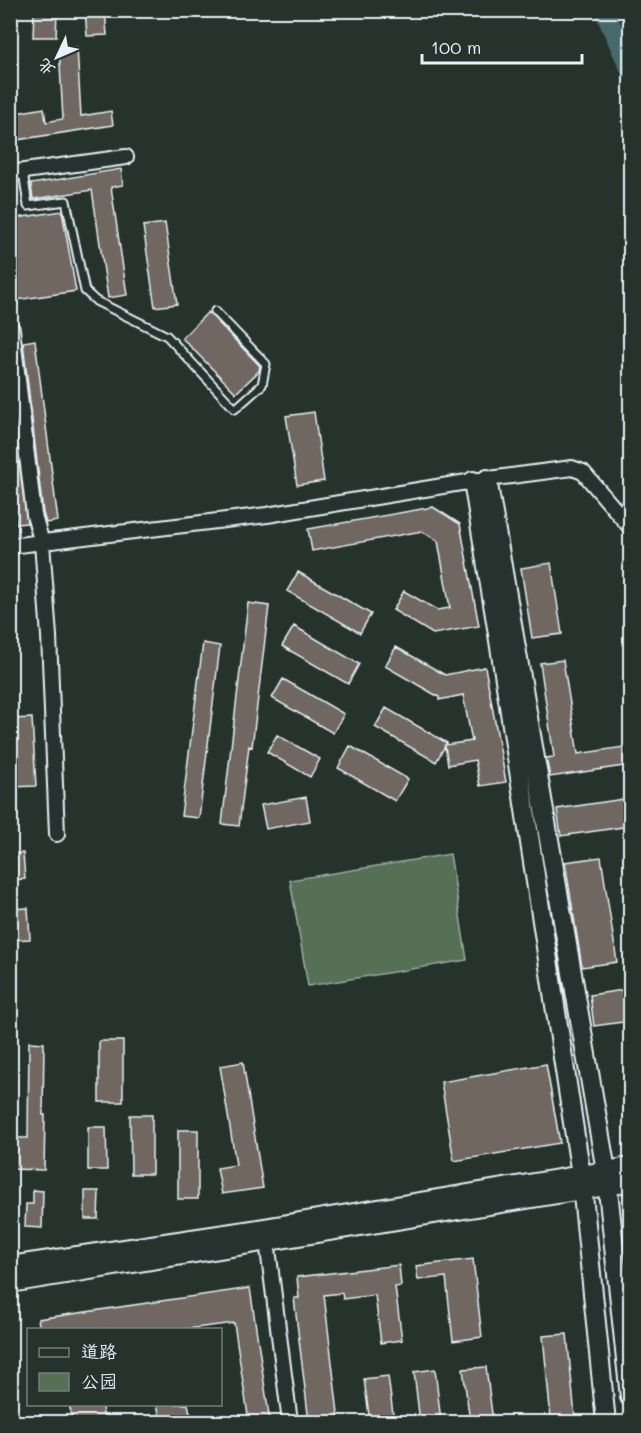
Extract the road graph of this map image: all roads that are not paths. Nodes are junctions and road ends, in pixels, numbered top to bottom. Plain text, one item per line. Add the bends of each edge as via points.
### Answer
1 (126, 157) dead end
2 (16, 172) edge
3 (215, 310) dead end
4 (12, 329) edge
5 (480, 480) junction
6 (630, 527) edge
7 (42, 543) junction
8 (10, 546) edge
9 (57, 834) dead end
10 (630, 1167) edge
11 (607, 1178) junction
12 (630, 1182) edge
13 (581, 1183) junction
14 (266, 1235) junction
15 (10, 1266) edge
16 (10, 1283) edge
17 (630, 1397) edge
18 (290, 1422) edge
19 (606, 1422) edge

1 - 2 street
2 - 3 lane via 28,206 66,201 85,291 96,301 167,336 235,408 262,385 266,364
4 - 7 street via 34,515
5 - 6 street via 572,468 583,472
5 - 7 street via 267,515
5 - 11 main road
5 - 13 main road via 498,634
7 - 8 street
7 - 9 street
10 - 11 main road
11 - 12 main road
11 - 13 main road
11 - 17 main road
13 - 14 main road
13 - 19 main road
14 - 15 main road
14 - 16 main road
14 - 18 street

